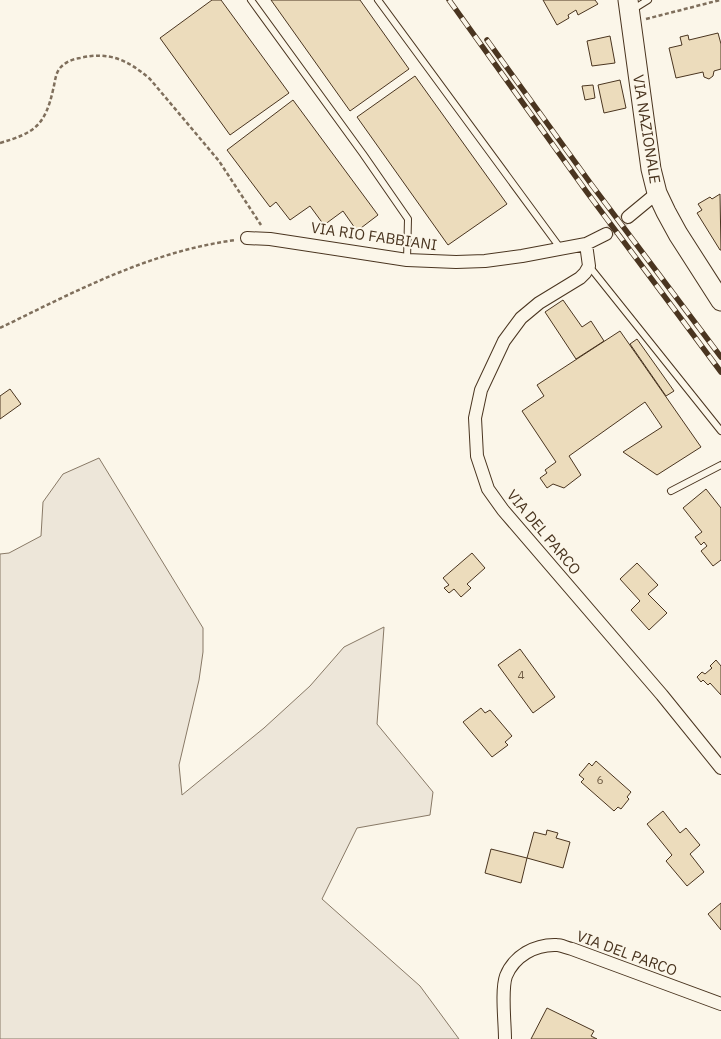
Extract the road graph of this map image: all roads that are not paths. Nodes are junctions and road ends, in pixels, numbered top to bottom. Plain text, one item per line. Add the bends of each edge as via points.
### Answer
1 (251, 0) edge
2 (378, 0) edge
3 (648, 0) edge
4 (629, 11) edge
5 (657, 193) junction
6 (628, 218) tunnel mouth
7 (606, 234) tunnel mouth
8 (247, 238) road end
9 (586, 244) junction
10 (561, 248) junction
11 (407, 260) junction
12 (589, 266) junction
13 (721, 301) edge
14 (721, 431) edge
15 (721, 465) edge
16 (671, 491) dead end
17 (721, 768) edge
18 (721, 1004) edge
19 (505, 1039) edge

1 - 11 lane via 408,219
2 - 10 lane
3 - 4 lane
4 - 5 main road, VIA NAZIONALE
5 - 6 street
5 - 13 main road, VIA NAZIONALE via 678,234
7 - 9 street
8 - 11 street, VIA RIO FABBIANI via 270,238
9 - 10 street, VIA RIO FABBIANI
9 - 12 street
10 - 11 street, VIA RIO FABBIANI via 485,261
12 - 14 lane
12 - 17 street, VIA DEL PARCO via 580,278 525,314 500,347 477,403 475,439 482,474 503,510
15 - 16 lane
18 - 19 street, VIA DEL PARCO via 572,949 557,945 539,947 518,957 506,977

